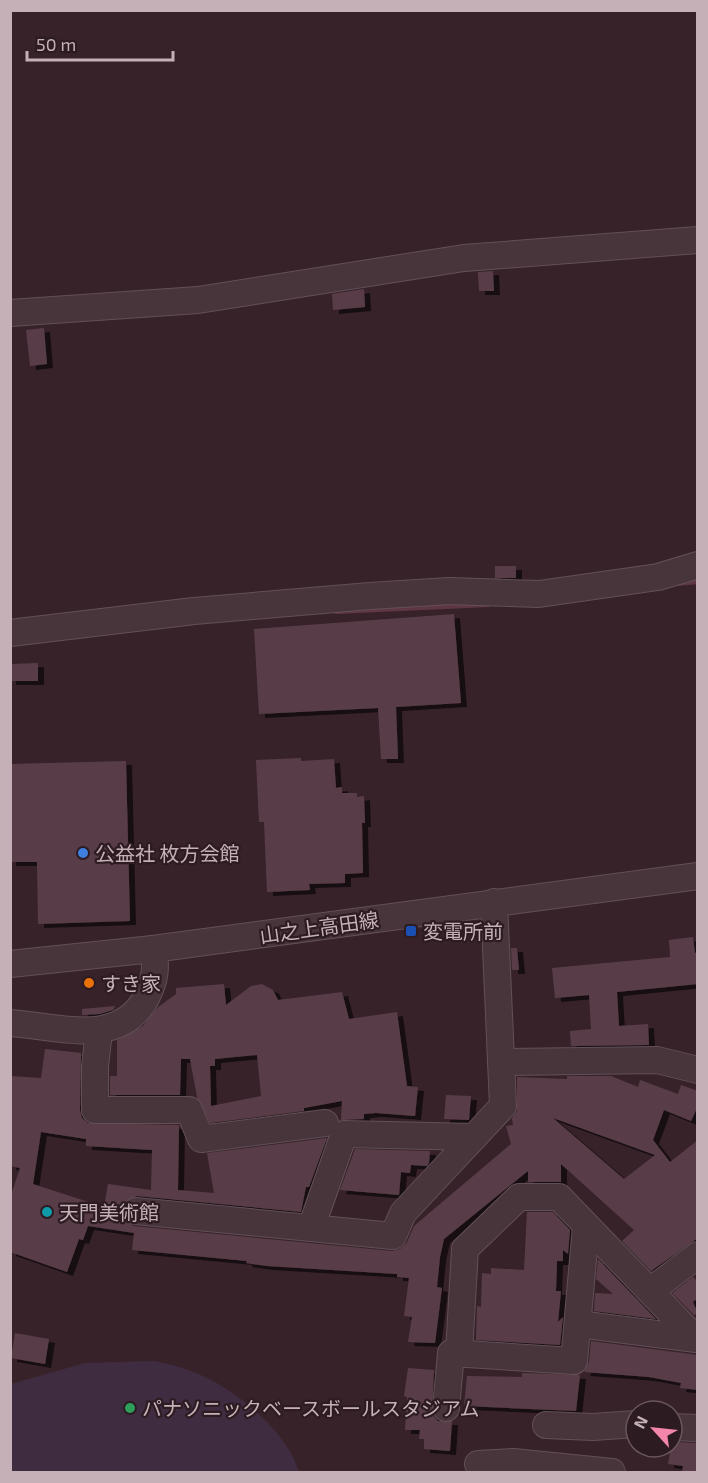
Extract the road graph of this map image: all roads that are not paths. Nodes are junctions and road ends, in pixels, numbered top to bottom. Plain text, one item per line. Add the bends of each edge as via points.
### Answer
1 (698, 240) edge
2 (10, 313) edge
3 (698, 566) edge
4 (10, 633) edge
5 (698, 876) edge
6 (494, 902) junction
7 (153, 949) junction
8 (10, 964) edge
9 (10, 1023) edge
10 (99, 1031) junction
11 (501, 1062) junction
12 (698, 1070) edge
13 (325, 1123) dead end
14 (474, 1137) junction
15 (136, 1211) dead end
16 (586, 1226) junction
17 (311, 1228) junction
18 (698, 1255) edge
19 (650, 1291) junction
20 (578, 1323) junction
21 (459, 1353) junction
22 (446, 1408) dead end
23 (546, 1425) dead end
24 (624, 1425) edge
25 (478, 1464) dead end
26 (612, 1473) edge

1 - 2 street via 464,258 198,300
3 - 4 street via 658,577 539,594 449,591 370,596 194,611
5 - 6 street, 山之上高田線
6 - 7 street, 山之上高田線
6 - 11 street
7 - 8 street, 山之上高田線
7 - 10 street via 154,983 142,1005 121,1025
9 - 10 street
10 - 13 street via 95,1110 189,1110 201,1139
11 - 12 street via 657,1060
11 - 14 street via 503,1106
14 - 17 street via 404,1213 393,1236
14 - 17 street via 344,1134
15 - 17 street
16 - 19 street
16 - 20 street
16 - 21 street via 559,1197 519,1197 465,1249
18 - 19 street
19 - 20 street via 696,1339
20 - 21 street via 574,1362
21 - 22 street via 451,1353
23 - 24 street
25 - 26 street via 513,1462

